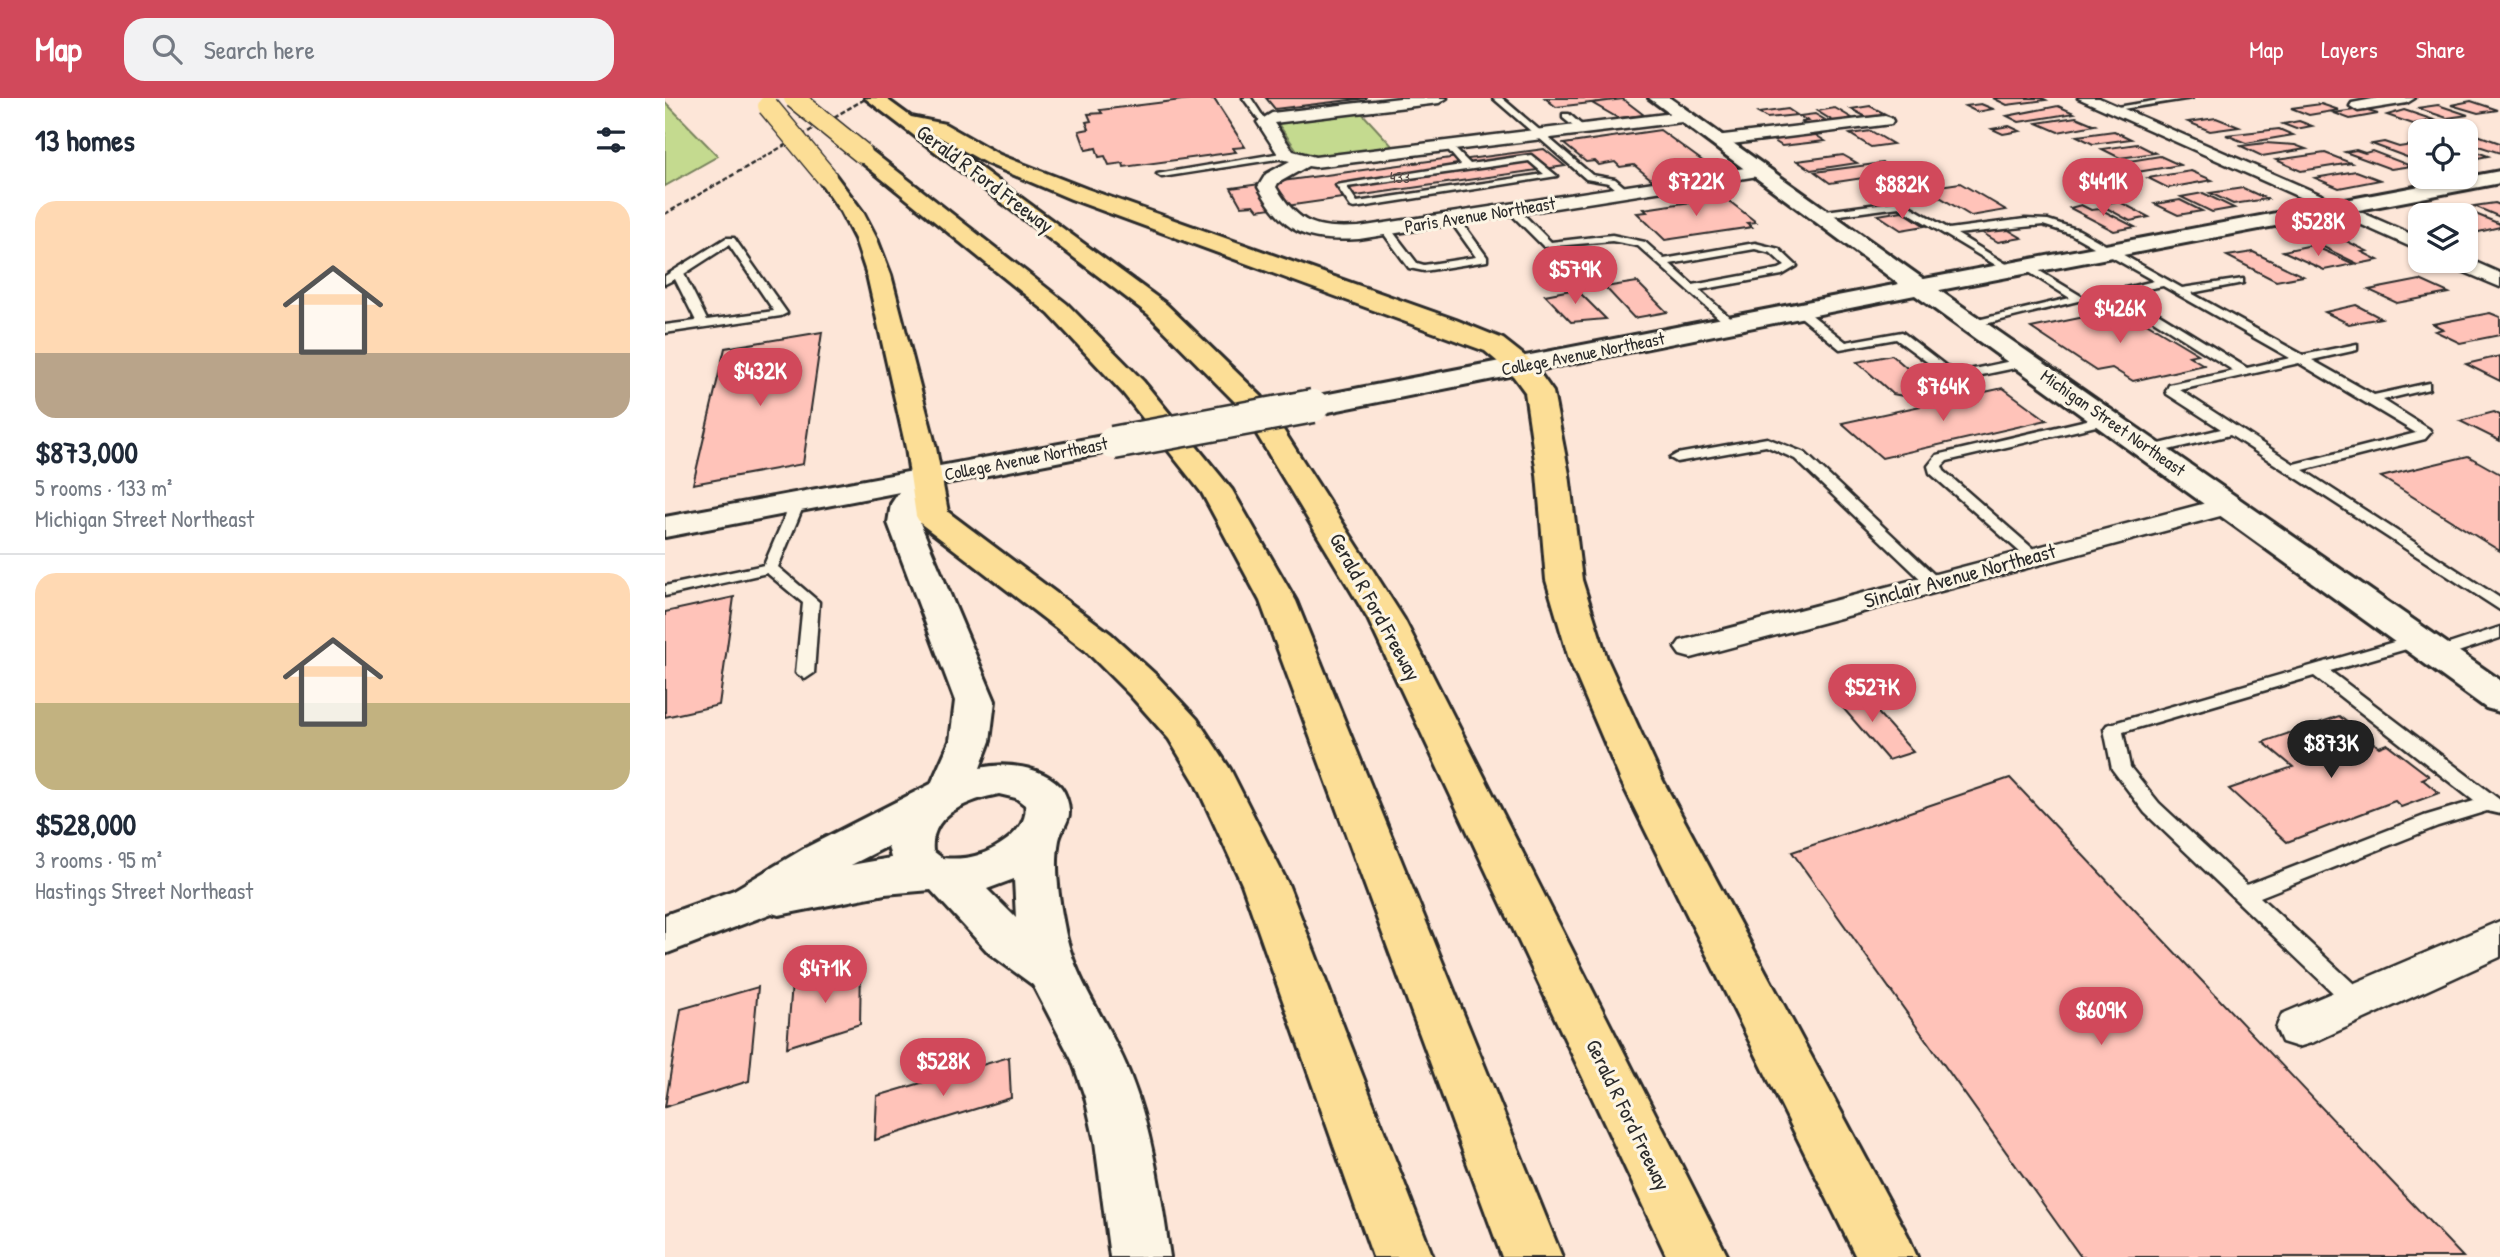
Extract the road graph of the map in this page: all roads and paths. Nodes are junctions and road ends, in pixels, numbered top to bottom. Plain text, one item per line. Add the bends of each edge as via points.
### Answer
1 (794, 98) edge
2 (874, 98) edge
3 (1247, 98) edge
4 (1439, 98) edge
5 (1497, 98) edge
6 (1658, 98) edge
7 (2086, 98) edge
8 (2188, 98) edge
9 (2407, 98) edge
10 (765, 102) edge
11 (1375, 106) junction
12 (2358, 106) dead end
13 (2111, 109) junction
14 (1566, 116) dead end
15 (1682, 117) junction
16 (1885, 121) dead end
17 (910, 122) junction
18 (1265, 122) junction
19 (1581, 128) junction
20 (1540, 133) junction
21 (1715, 141) junction
22 (1448, 145) junction
23 (1415, 149) junction
24 (1295, 158) junction
25 (1468, 167) junction
26 (1758, 172) junction
27 (1162, 174) dead end
28 (2500, 177) edge
29 (1625, 192) junction
30 (2338, 208) junction
31 (1513, 210) junction
32 (1818, 215) junction
33 (1454, 219) junction
34 (1386, 230) junction
35 (1949, 232) junction
36 (2408, 240) edge
37 (2112, 251) junction
38 (1663, 262) junction
39 (2018, 269) junction
40 (2478, 271) edge
41 (678, 273) junction
42 (665, 281) edge
43 (2239, 281) dead end
44 (2500, 281) edge
45 (2166, 282) junction
46 (1919, 287) junction
47 (1692, 288) junction
48 (2183, 291) junction
49 (1800, 311) junction
50 (703, 324) junction
51 (1731, 325) junction
52 (1973, 325) junction
53 (665, 329) edge
54 (2353, 348) dead end
55 (2302, 359) junction
56 (2025, 362) junction
57 (1521, 367) junction
58 (2245, 372) junction
59 (2424, 386) dead end
60 (2372, 399) junction
61 (2108, 419) junction
62 (2233, 430) junction
63 (2151, 450) junction
64 (1677, 458) dead end
65 (2292, 469) junction
66 (924, 478) junction
67 (798, 502) junction
68 (2228, 505) junction
69 (665, 527) edge
70 (2034, 557) junction
71 (770, 568) junction
72 (1934, 583) junction
73 (665, 591) edge
74 (2500, 605) edge
75 (2500, 632) edge
76 (2428, 647) junction
77 (1691, 648) dead end
78 (2317, 670) junction
79 (805, 673) dead end
80 (2500, 699) edge
81 (941, 799) junction
82 (2495, 806) edge
83 (1037, 838) junction
84 (937, 875) junction
85 (2246, 894) junction
86 (750, 903) junction
87 (665, 935) edge
88 (2500, 938) edge
89 (1052, 972) junction
90 (2357, 1001) junction
91 (2298, 1027) dead end
92 (1140, 1257) edge
93 (1402, 1257) edge
94 (1532, 1257) edge
95 (1698, 1257) edge
96 (1887, 1257) edge

1 - 94 highway, bridge via 1058,309 1133,387 1216,490 1278,601
2 - 17 highway, Gerald R Ford Freeway
3 - 18 lane
4 - 11 street
5 - 20 lane
6 - 15 main road, Michigan Street Northeast
7 - 13 street
8 - 13 lane
9 - 12 street
10 - 66 highway, bridge via 826,176 866,239 921,448
11 - 18 street
11 - 23 street
13 - 30 street
14 - 19 lane
15 - 19 street
15 - 21 main road, Michigan Street Northeast
16 - 21 street
17 - 57 highway via 938,128 993,159 1079,194 1447,326 1494,345
17 - 95 highway, Gerald R Ford Freeway via 1157,309 1252,403 1386,619
18 - 24 street
19 - 20 street
20 - 22 street
20 - 29 lane via 1589,177 1612,181
21 - 26 main road, Michigan Street Northeast
22 - 23 street
22 - 25 lane
23 - 24 street via 1315,162
24 - 27 lane
24 - 34 street, Paris Avenue Northeast via 1267,187 1283,213 1324,232
25 - 25 lane via 1354,183 1341,185 1354,205 1552,176 1531,158
26 - 29 street, Paris Avenue Northeast
26 - 32 main road, Michigan Street Northeast
28 - 30 main road, College Avenue Northeast
29 - 31 street, Paris Avenue Northeast
30 - 36 street
30 - 37 main road, College Avenue Northeast
31 - 33 street, Paris Avenue Northeast
31 - 38 lane via 1548,245 1622,239 1646,246
32 - 35 lane via 1902,204
32 - 46 main road, Michigan Street Northeast
33 - 34 street, Paris Avenue Northeast
33 - 34 lane via 1483,259 1418,267
35 - 37 lane via 2044,222
35 - 39 lane
37 - 39 main road, College Avenue Northeast
37 - 45 lane
38 - 47 lane
38 - 47 lane via 1755,246 1775,251 1792,266 1782,272
39 - 46 main road, College Avenue Northeast
39 - 52 lane via 2080,299
40 - 44 street
41 - 42 lane
41 - 50 lane
41 - 50 lane via 730,240 781,313
43 - 48 lane
45 - 48 lane
45 - 58 lane via 2115,292
46 - 49 main road, College Avenue Northeast
46 - 52 main road, Michigan Street Northeast
47 - 51 lane
48 - 55 lane
49 - 51 main road, College Avenue Northeast
49 - 56 lane via 1844,346 1898,335 1953,377
50 - 53 lane
51 - 57 main road, College Avenue Northeast
52 - 56 main road, Michigan Street Northeast
54 - 55 lane
55 - 58 lane
55 - 60 lane
56 - 61 main road, Michigan Street Northeast
57 - 66 main road, College Avenue Northeast, bridge
57 - 96 highway via 1539,392 1564,580 1600,689 1666,829
58 - 62 lane via 2172,391
59 - 60 lane
60 - 65 lane via 2424,432
61 - 63 main road, Michigan Street Northeast
61 - 70 lane via 1942,458 1935,466 1937,473
62 - 63 lane
62 - 65 lane
63 - 68 main road, Michigan Street Northeast
64 - 72 lane via 1767,442 1782,447 1800,456
65 - 74 lane
66 - 67 main road, College Avenue Northeast
66 - 81 main road via 907,504 904,523 975,701 971,741
66 - 93 highway via 932,516 1098,642 1183,729 1208,769 1265,884
67 - 69 main road, College Avenue Northeast
67 - 71 lane
68 - 70 street, Sinclair Avenue Northeast
68 - 76 main road, Michigan Street Northeast
70 - 72 street, Sinclair Avenue Northeast
71 - 73 lane
71 - 79 lane via 811,602
72 - 77 street, Sinclair Avenue Northeast
75 - 76 lane
76 - 78 lane
76 - 80 main road, Michigan Street Northeast
78 - 82 lane
78 - 85 lane via 2113,729 2121,769 2152,808
81 - 83 main road via 976,783 1019,780 1045,798 1049,812
81 - 84 main road via 919,817 910,834 909,849 914,862
81 - 86 main road via 821,860
82 - 85 lane via 2431,821
83 - 84 main road via 1015,859 992,871
83 - 89 main road via 1038,911
84 - 86 main road via 885,876
84 - 89 main road via 1006,939
85 - 90 lane
86 - 87 main road
88 - 90 street
89 - 92 main road via 1103,1074 1128,1164
90 - 91 street

